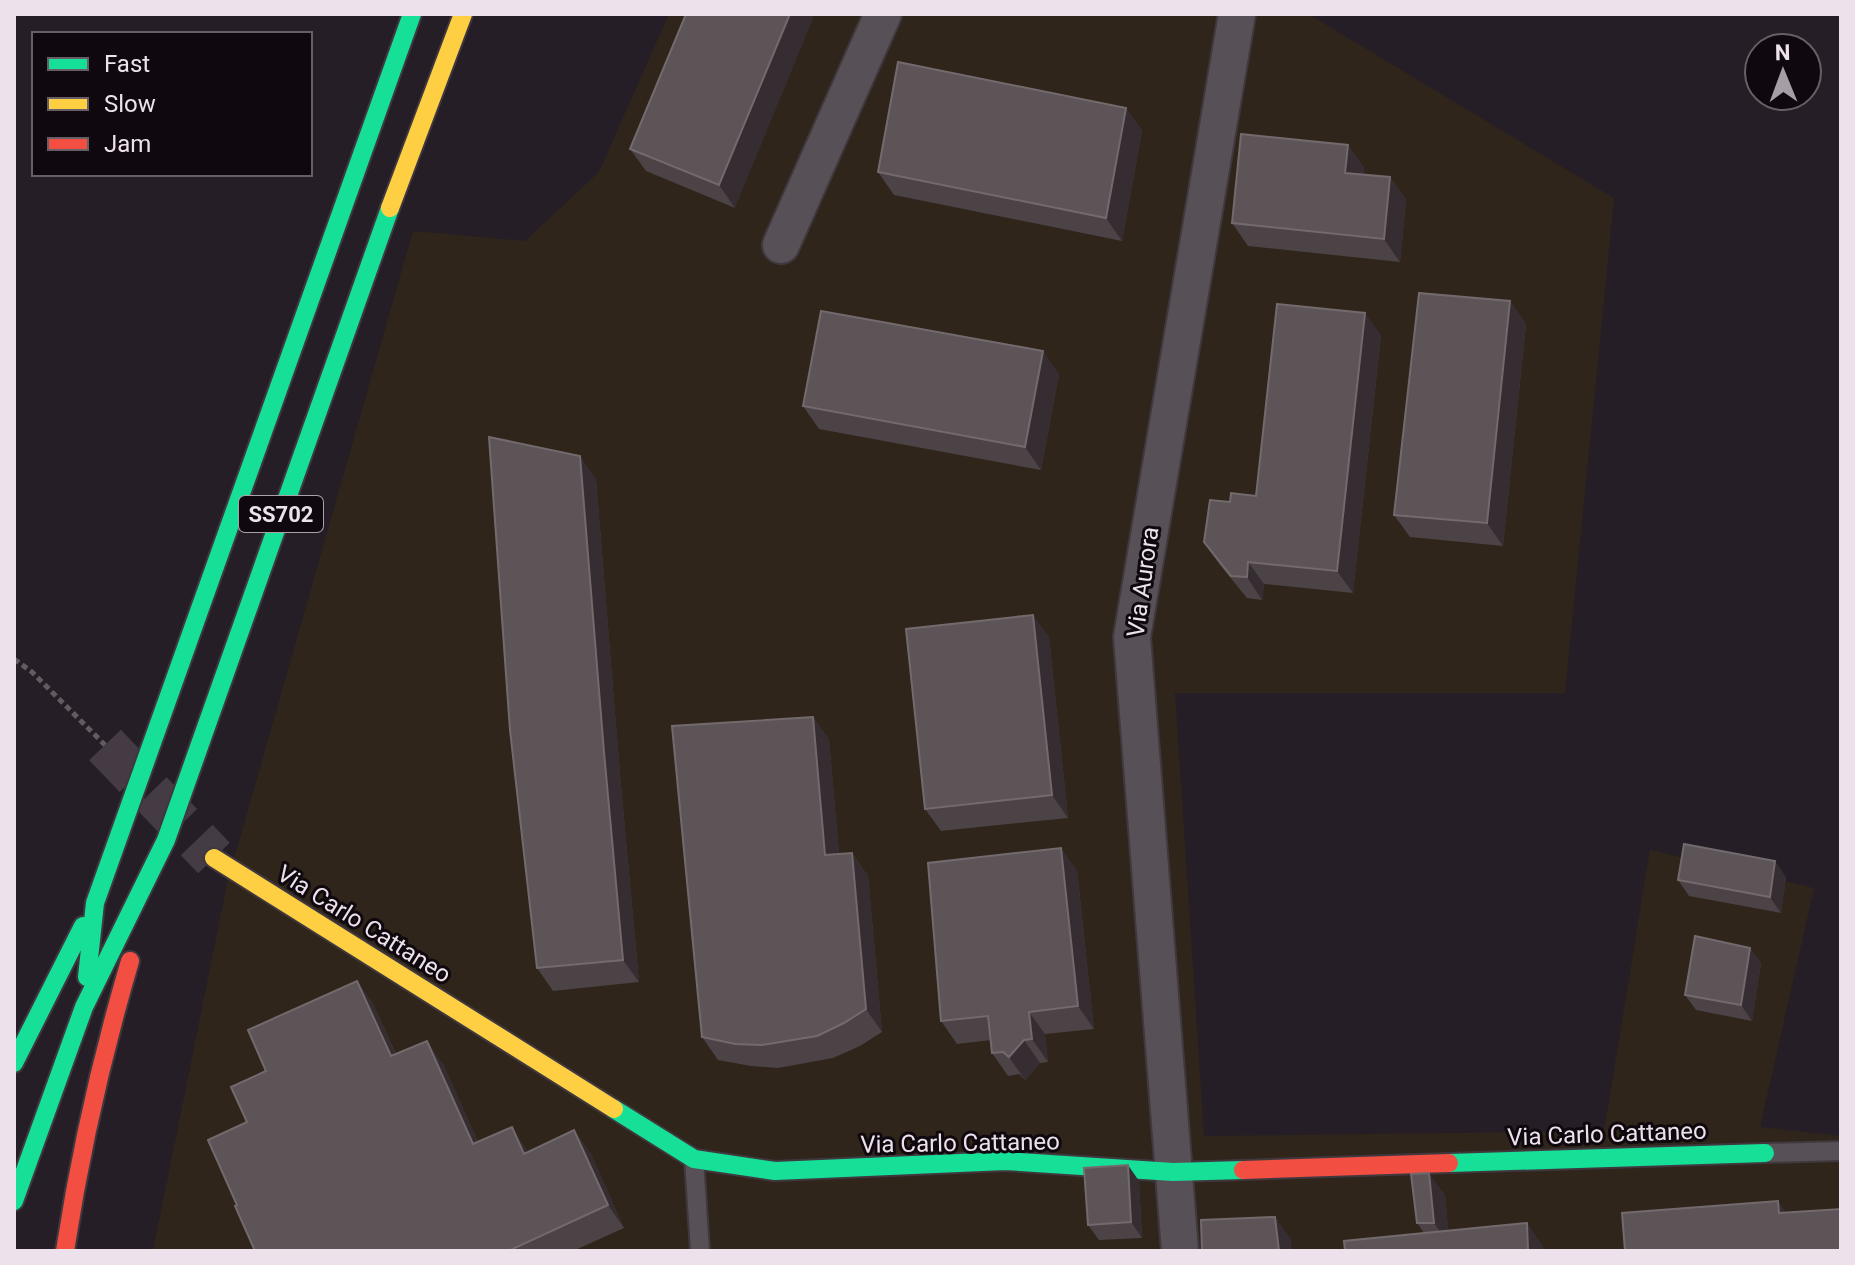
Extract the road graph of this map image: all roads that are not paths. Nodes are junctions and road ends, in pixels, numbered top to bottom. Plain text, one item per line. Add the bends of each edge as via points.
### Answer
1 (412, 14) edge
2 (463, 14) edge
3 (883, 14) edge
4 (1237, 14) edge
5 (781, 245) dead end
6 (166, 840) junction
7 (214, 858) tunnel mouth
8 (95, 903) junction
9 (84, 1007) junction
10 (14, 1063) edge
11 (1841, 1151) edge
12 (1765, 1153) joint
13 (694, 1159) junction
14 (1173, 1172) junction
15 (14, 1201) edge
16 (65, 1251) edge
17 (700, 1251) edge
18 (1180, 1251) edge

1 - 8 main road, SS702
2 - 6 main road, SS702
3 - 5 street
4 - 14 street, Via Aurora via 1132,637
6 - 9 main road, SS702
6 - 16 main road via 93,1096
7 - 13 main road, Via Carlo Cattaneo
8 - 9 main road, SS702
8 - 10 main road
9 - 15 main road, SS702
11 - 12 lane, Via Carlo Cattaneo
12 - 14 main road, Via Carlo Cattaneo
13 - 14 main road, Via Carlo Cattaneo via 775,1171 1005,1161
13 - 17 lane
14 - 18 street, Via Aurora

